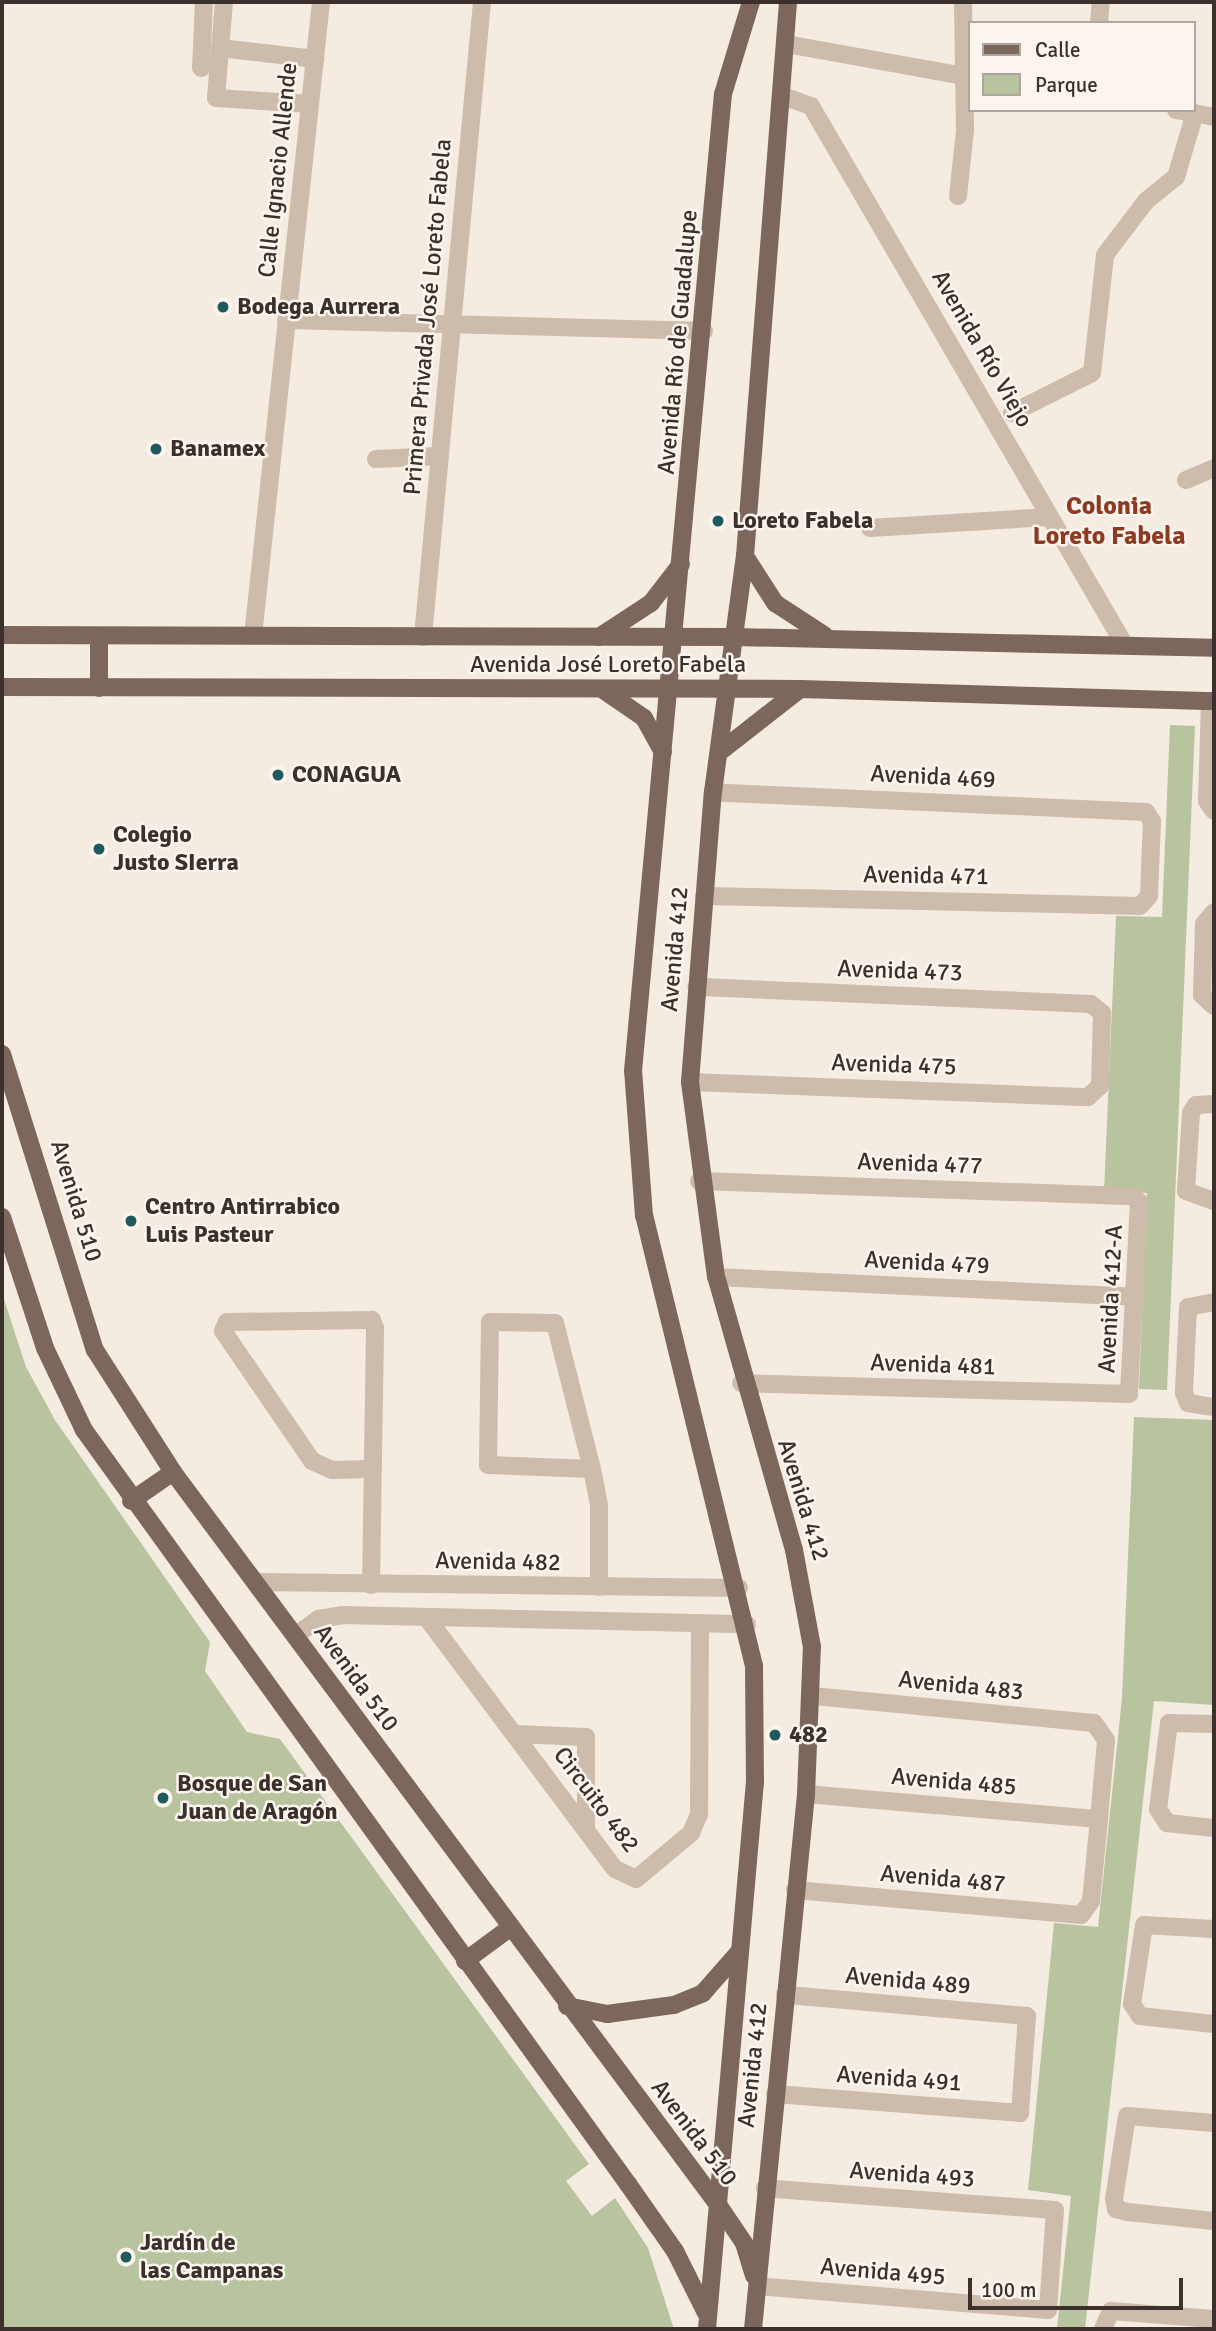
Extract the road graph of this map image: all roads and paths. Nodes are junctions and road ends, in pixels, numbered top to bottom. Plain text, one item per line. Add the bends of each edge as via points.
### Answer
1 (204, 2) edge
2 (224, 2) edge
3 (318, 2) edge
4 (482, 2) edge
5 (751, 2) edge
6 (788, 2) edge
7 (963, 2) edge
8 (1101, 2) edge
9 (1099, 21) edge
10 (786, 44) junction
11 (220, 48) junction
12 (315, 59) junction
13 (201, 68) dead end
14 (968, 77) edge
15 (783, 96) junction
16 (310, 104) junction
17 (1189, 112) edge
18 (1195, 113) junction
19 (1214, 117) edge
20 (958, 196) dead end
21 (286, 320) junction
22 (453, 327) junction
23 (704, 331) junction
24 (1012, 413) dead end
25 (440, 456) junction
26 (376, 458) dead end
27 (1214, 468) edge
28 (1186, 480) dead end
29 (1050, 517) junction
30 (870, 528) dead end
31 (745, 556) junction
32 (685, 558) junction
33 (2, 635) edge
34 (253, 636) junction
35 (99, 637) junction
36 (423, 637) junction
37 (676, 637) junction
38 (735, 637) junction
39 (598, 638) junction
40 (834, 639) junction
41 (1124, 644) junction
42 (1214, 648) edge
43 (2, 687) edge
44 (99, 688) junction
45 (602, 689) junction
46 (800, 689) junction
47 (671, 690) junction
48 (728, 690) junction
49 (1212, 701) edge
50 (721, 751) junction
51 (664, 756) junction
52 (713, 792) junction
53 (1212, 810) edge
54 (704, 895) junction
55 (1146, 903) joint
56 (1211, 913) edge
57 (696, 986) junction
58 (1210, 1004) edge
59 (2, 1054) edge
60 (690, 1082) junction
61 (1096, 1095) joint
62 (1214, 1104) edge
63 (699, 1181) junction
64 (1138, 1200) joint
65 (1209, 1201) edge
66 (2, 1217) edge
67 (716, 1278) junction
68 (1135, 1297) junction
69 (1214, 1302) edge
70 (741, 1383) junction
71 (1124, 1395) joint
72 (1214, 1406) edge
73 (372, 1469) junction
74 (592, 1469) junction
75 (173, 1472) junction
76 (131, 1501) junction
77 (256, 1583) junction
78 (371, 1585) junction
79 (599, 1587) junction
80 (739, 1588) junction
81 (426, 1618) junction
82 (699, 1623) junction
83 (747, 1623) junction
84 (295, 1636) junction
85 (812, 1696) junction
86 (1214, 1724) edge
87 (516, 1734) junction
88 (806, 1794) junction
89 (1099, 1819) junction
90 (1214, 1828) edge
91 (586, 1830) junction
92 (795, 1889) junction
93 (510, 1928) junction
94 (1214, 1929) edge
95 (741, 1949) junction
96 (465, 1961) junction
97 (785, 1995) junction
98 (567, 2006) junction
99 (1214, 2024) edge
100 (775, 2094) junction
101 (1020, 2113) joint
102 (1214, 2123) edge
103 (765, 2188) junction
104 (719, 2206) junction
105 (1214, 2221) edge
106 (757, 2286) junction
107 (1048, 2310) joint
108 (1214, 2319) edge
109 (1105, 2321) edge
110 (708, 2323) edge
111 (753, 2329) edge

1 - 13 street
2 - 11 street
3 - 12 street, Calle Ignacio Allende
4 - 22 street, Primera Privada José Loreto Fabela
5 - 23 main road, Avenida Río de Guadalupe via 723,94
6 - 10 main road
7 - 14 street
8 - 9 street
10 - 14 street
10 - 15 main road
11 - 12 street
11 - 16 street via 216,98
12 - 16 street, Calle Ignacio Allende
14 - 20 street
15 - 29 street, Avenida Río Viejo via 811,106
15 - 31 main road
16 - 21 street, Calle Ignacio Allende
17 - 18 street
18 - 19 street
18 - 24 street via 1176,177 1146,201 1105,254 1092,373
21 - 22 street
21 - 34 street, Calle Ignacio Allende
22 - 23 street
22 - 25 street, Primera Privada José Loreto Fabela
23 - 32 main road, Avenida Río de Guadalupe
25 - 26 street
25 - 36 street, Primera Privada José Loreto Fabela
27 - 28 street
29 - 30 street
29 - 41 street, Avenida Río Viejo
31 - 38 main road
31 - 40 main road via 791,617
32 - 37 main road, Avenida Río de Guadalupe
32 - 39 main road via 651,603
33 - 35 main road, Avenida José Loreto Fabela
34 - 35 main road, Avenida José Loreto Fabela
34 - 36 main road, Avenida José Loreto Fabela
35 - 44 main road
36 - 39 main road, Avenida José Loreto Fabela
37 - 38 main road, Avenida José Loreto Fabela
37 - 39 main road, Avenida José Loreto Fabela
37 - 47 main road, Avenida Río de Guadalupe
38 - 40 main road, Avenida José Loreto Fabela
38 - 48 main road
40 - 41 main road, Avenida José Loreto Fabela
41 - 42 main road, Avenida José Loreto Fabela
43 - 44 main road, Avenida José Loreto Fabela
44 - 45 main road, Avenida José Loreto Fabela
45 - 47 main road, Avenida José Loreto Fabela
45 - 51 main road via 644,718
46 - 48 main road, Avenida José Loreto Fabela
46 - 49 main road, Avenida José Loreto Fabela
46 - 50 main road
47 - 48 main road, Avenida José Loreto Fabela
47 - 51 main road, Avenida 412
48 - 50 main road, Avenida 412
49 - 53 street
50 - 52 main road, Avenida 412
51 - 80 main road, Avenida 412 via 635,1016 634,1117 644,1216
52 - 54 main road, Avenida 412
52 - 55 street, Avenida 469 via 1150,813
54 - 55 street, Avenida 471
54 - 57 main road, Avenida 412
56 - 58 street
57 - 60 main road, Avenida 412
57 - 61 street, Avenida 473 via 1100,1008
59 - 75 main road, Avenida 510 via 95,1350
60 - 61 street, Avenida 475
60 - 63 main road, Avenida 412
62 - 65 street via 1196,1105 1186,1191
63 - 64 street, Avenida 477
63 - 67 main road, Avenida 412
64 - 68 street, Avenida 412-A
66 - 76 main road via 45,1348 84,1430
67 - 68 street, Avenida 479
67 - 70 main road, Avenida 412
68 - 71 street, Avenida 412-A via 1131,1390
69 - 72 street via 1190,1304 1188,1404
70 - 71 street, Avenida 481
70 - 85 main road, Avenida 412 via 794,1550 812,1647
73 - 73 street via 332,1471 312,1461 223,1331 227,1322 239,1318 372,1320
73 - 78 street
74 - 74 street via 555,1323 497,1321 487,1327 486,1458 494,1468
74 - 79 street via 600,1505
75 - 76 main road
75 - 77 main road, Avenida 510
76 - 96 main road
77 - 78 street, Avenida 482
77 - 84 main road, Avenida 510
78 - 79 street, Avenida 482
79 - 80 street, Avenida 482
80 - 83 main road, Avenida 412
81 - 82 street
81 - 84 street via 342,1615 318,1619
81 - 87 street, Circuito 482
82 - 83 street
82 - 91 street, Circuito 482 via 695,1826 636,1879 615,1869
83 - 95 main road, Avenida 412 via 758,1729
84 - 93 main road, Avenida 510
85 - 88 main road, Avenida 412
85 - 89 street, Avenida 483 via 1094,1723 1103,1729
86 - 90 street via 1169,1723 1161,1819
87 - 91 street, Circuito 482
87 - 91 street via 586,1737
88 - 89 street, Avenida 485
88 - 92 main road, Avenida 412
89 - 92 street, Avenida 487 via 1087,1912
92 - 97 main road, Avenida 412
93 - 96 main road
93 - 98 main road, Avenida 510
94 - 99 street via 1144,1925 1135,2013
95 - 98 main road via 703,1993 674,2005 607,2014
95 - 104 main road, Avenida 412
96 - 110 main road via 675,2251
97 - 100 main road, Avenida 412
97 - 101 street, Avenida 489 via 1027,2016
98 - 104 main road, Avenida 510
100 - 101 street, Avenida 491
100 - 103 main road, Avenida 412
102 - 105 street via 1127,2116 1116,2209
103 - 106 main road, Avenida 412
103 - 107 street, Avenida 493 via 1055,2210
104 - 106 main road, Avenida 510 via 744,2243
104 - 110 main road, Avenida 412 via 708,2265
106 - 107 street, Avenida 495
106 - 111 main road, Avenida 412
108 - 109 street

